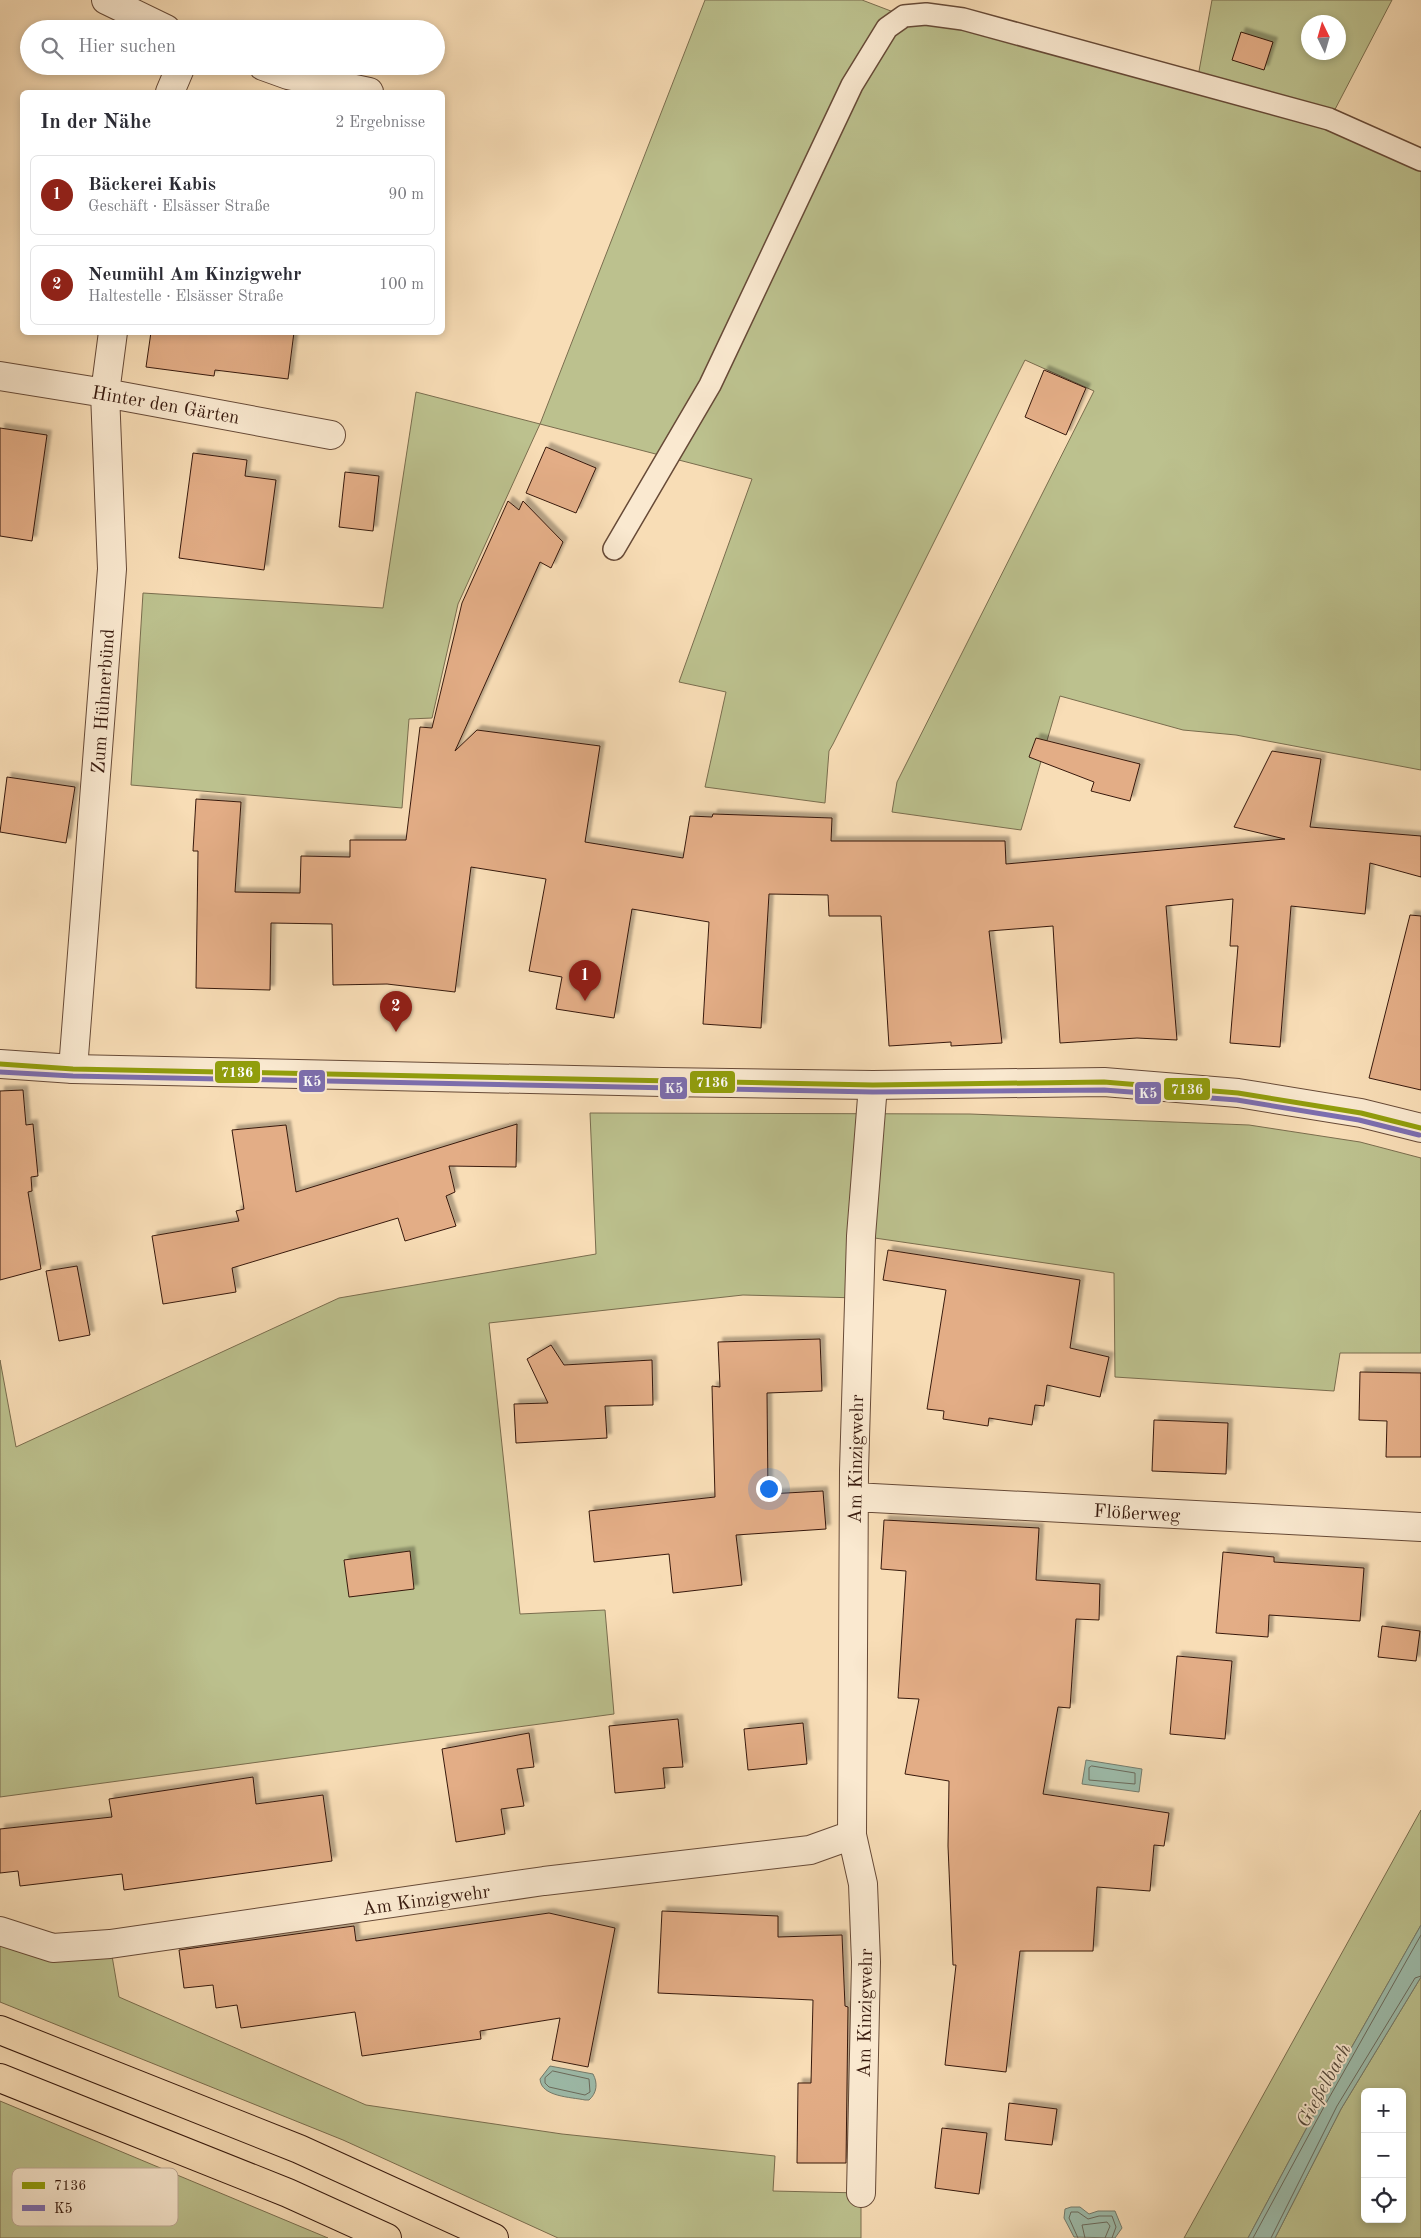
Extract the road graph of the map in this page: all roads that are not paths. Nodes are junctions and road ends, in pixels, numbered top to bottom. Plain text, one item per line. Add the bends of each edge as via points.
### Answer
1 (106, 0) edge
2 (147, 20) edge
3 (177, 75) edge
4 (288, 75) edge
5 (171, 90) edge
6 (359, 90) edge
7 (1421, 160) edge
8 (113, 335) edge
9 (0, 376) edge
10 (105, 393) junction
11 (331, 435) dead end
12 (614, 549) dead end
13 (0, 1064) edge
14 (73, 1069) junction
15 (873, 1085) junction
16 (1421, 1128) edge
17 (854, 1497) junction
18 (1421, 1527) edge
19 (852, 1835) junction
20 (0, 1931) edge
21 (0, 2030) edge
22 (0, 2078) edge
23 (861, 2193) dead end
24 (387, 2238) edge
25 (494, 2238) edge

1 - 2 street
3 - 5 street
4 - 6 street
7 - 12 lane via 1329,119 1197,82 963,18 926,14 904,16 887,28 852,86 710,385
8 - 10 street, Zum Hühnerbünd
9 - 10 street, Hinter den Gärten
10 - 11 street, Hinter den Gärten
10 - 14 street, Zum Hühnerbünd via 112,569
13 - 14 street
14 - 15 street
15 - 16 street via 1114,1082 1238,1093 1361,1113
15 - 17 street, Am Kinzigwehr via 861,1236
17 - 18 street, Flößerweg
17 - 19 street, Am Kinzigwehr
19 - 20 street, Am Kinzigwehr via 810,1850 544,1881 110,1944 53,1948
19 - 23 street, Am Kinzigwehr via 862,1884 866,1962
21 - 25 highway via 299,2149
22 - 24 highway via 288,2193

